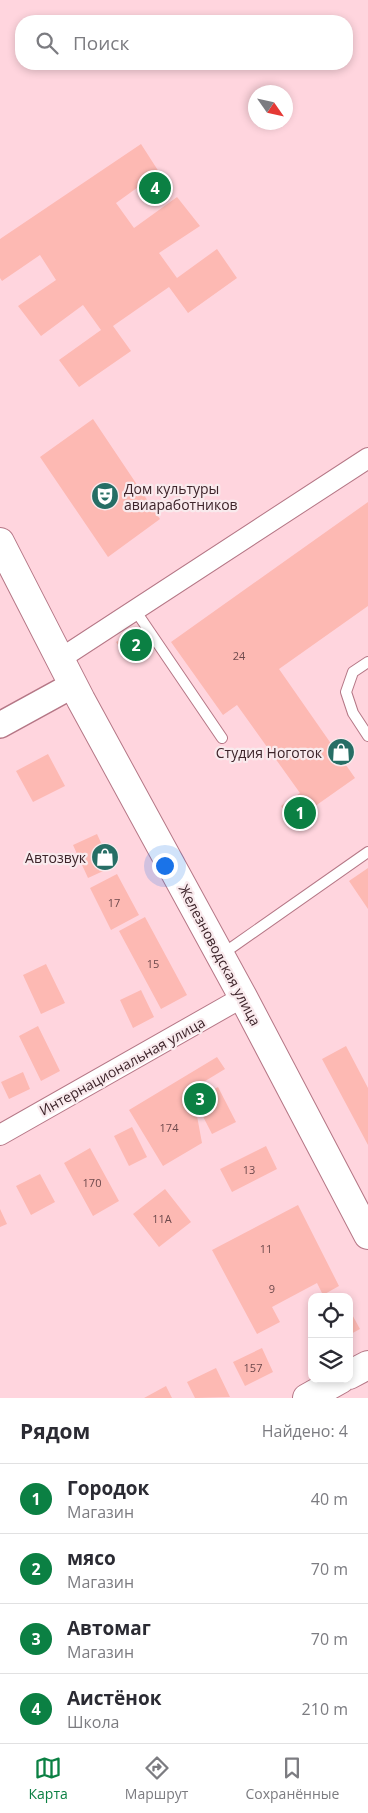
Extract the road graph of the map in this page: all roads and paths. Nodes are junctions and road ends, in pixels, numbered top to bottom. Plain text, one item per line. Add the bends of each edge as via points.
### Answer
1 (368, 458) edge
2 (0, 542) edge
3 (135, 610) junction
4 (60, 659) junction
5 (368, 662) edge
6 (73, 685) junction
7 (0, 725) edge
8 (368, 736) edge
9 (222, 738) dead end
10 (368, 852) edge
11 (220, 956) junction
12 (243, 997) junction
13 (0, 1134) edge
14 (368, 1235) edge
15 (368, 1365) edge
16 (353, 1373) edge
17 (334, 1383) edge
18 (307, 1398) edge

1 - 3 street
2 - 4 main road, Железноводская улица
3 - 4 street
3 - 9 lane
4 - 6 main road, Железноводская улица
5 - 8 lane via 353,672 346,692 353,714
6 - 7 street
6 - 11 main road, Железноводская улица
10 - 11 lane
11 - 12 main road, Железноводская улица
12 - 13 street, Интернациональная улица
12 - 14 main road, Железноводская улица
15 - 16 main road
17 - 18 main road

